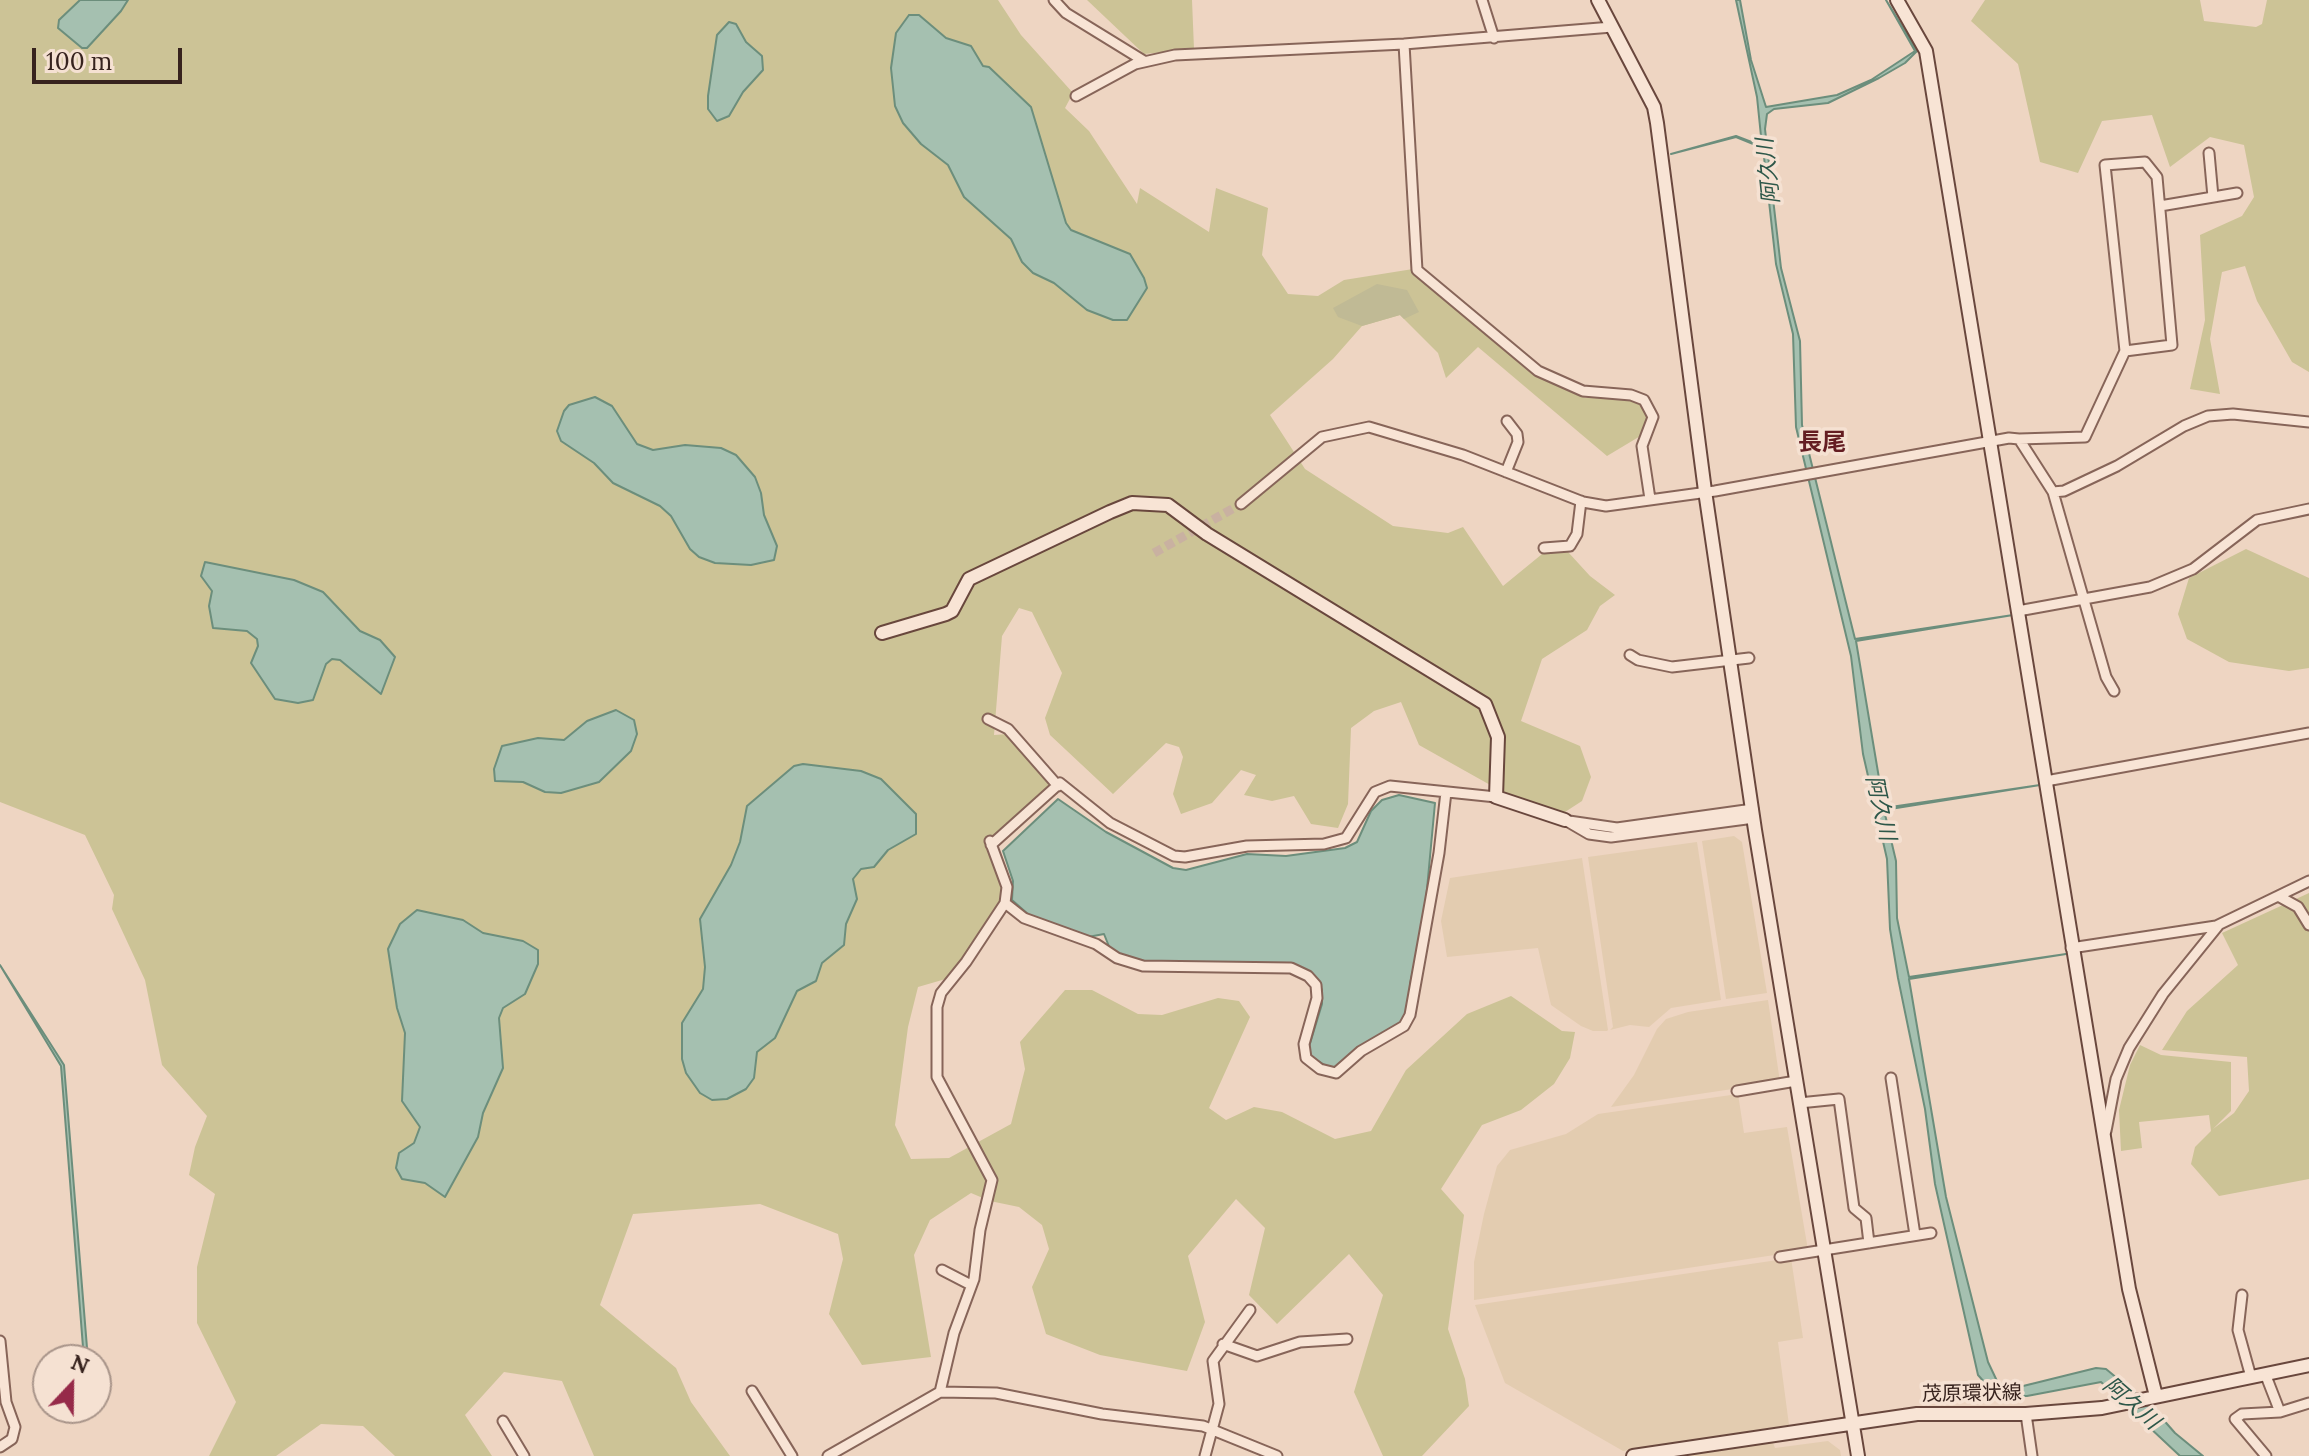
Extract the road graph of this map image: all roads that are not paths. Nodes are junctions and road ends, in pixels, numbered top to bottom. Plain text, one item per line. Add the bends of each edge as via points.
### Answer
1 (1054, 0) edge
2 (1482, 0) edge
3 (1598, 0) edge
4 (1897, 0) edge
5 (1612, 27) junction
6 (1494, 38) junction
7 (1404, 44) junction
8 (1144, 61) junction
9 (1076, 96) dead end
10 (2209, 153) dead end
11 (2237, 193) dead end
12 (2213, 197) junction
13 (2160, 206) junction
14 (2125, 351) junction
15 (1507, 421) dead end
16 (2309, 422) edge
17 (2019, 439) junction
18 (1991, 444) junction
19 (1506, 472) junction
20 (1705, 491) junction
21 (2053, 492) junction
22 (1650, 499) junction
23 (1581, 501) junction
24 (1241, 504) tunnel mouth
25 (2309, 510) edge
26 (1544, 548) dead end
27 (2083, 599) junction
28 (2018, 611) junction
29 (882, 633) dead end
30 (1630, 655) dead end
31 (1749, 658) dead end
32 (1730, 660) junction
33 (2114, 691) dead end
34 (988, 719) dead end
35 (2309, 733) edge
36 (2046, 781) junction
37 (1058, 786) junction
38 (1446, 792) junction
39 (1496, 797) junction
40 (1753, 813) junction
41 (1565, 820) joint
42 (2309, 881) edge
43 (2280, 897) junction
44 (1005, 903) junction
45 (2309, 925) edge
46 (2218, 926) junction
47 (2071, 948) junction
48 (1891, 1078) dead end
49 (1796, 1081) junction
50 (1737, 1091) dead end
51 (1799, 1103) junction
52 (2105, 1134) junction
53 (1931, 1233) dead end
54 (1915, 1235) junction
55 (1869, 1243) junction
56 (1823, 1250) junction
57 (1780, 1257) dead end
58 (942, 1270) dead end
59 (971, 1285) junction
60 (2242, 1295) dead end
61 (1250, 1310) dead end
62 (1347, 1339) dead end
63 (0, 1341) edge
64 (1223, 1344) junction
65 (2309, 1365) edge
66 (2266, 1376) junction
67 (2251, 1377) junction
68 (752, 1391) dead end
69 (940, 1392) junction
70 (2156, 1396) junction
71 (2309, 1403) edge
72 (2280, 1412) junction
73 (2026, 1414) junction
74 (503, 1421) dead end
75 (1852, 1423) junction
76 (1213, 1429) junction
77 (0, 1447) edge
78 (524, 1456) edge
79 (792, 1456) edge
80 (828, 1456) edge
81 (1205, 1456) edge
82 (1277, 1456) edge
83 (1633, 1456) edge
84 (1858, 1456) edge
85 (2032, 1456) edge
86 (2266, 1456) edge

1 - 8 street via 1066,13
2 - 6 street
3 - 5 street
4 - 18 street via 1926,51
5 - 6 street
5 - 20 street via 1654,107
6 - 7 street
7 - 8 street
7 - 22 street via 1417,270 1538,371 1583,391 1631,395 1651,407 1651,428 1642,446
8 - 9 street
10 - 12 street
11 - 12 street
12 - 13 street
13 - 14 street via 2172,345
13 - 14 street via 2157,177 2145,162 2105,165
14 - 17 street via 2085,437
15 - 19 street via 1518,442
16 - 21 street via 2208,416 2117,466
17 - 18 street
17 - 21 street
18 - 20 street
18 - 28 street
19 - 23 street
19 - 24 street via 1369,427 1322,437
20 - 22 street
20 - 32 street
21 - 27 street
22 - 23 street via 1606,506
23 - 26 street via 1570,546
25 - 27 street via 2257,520 2193,569 2150,587
27 - 28 street
27 - 33 street
28 - 36 street
29 - 39 street via 952,611 969,579 1110,512 1132,503 1168,505 1485,704 1498,737
30 - 32 street via 1672,667
31 - 32 street
32 - 40 street
34 - 37 street via 1008,729
35 - 36 street
36 - 47 street
37 - 38 street via 1110,823 1185,857 1247,846 1324,844 1353,831 1375,792 1390,786
37 - 44 street via 990,843 1007,887
38 - 39 street
38 - 44 street via 1410,1015 1404,1026 1336,1073 1306,1058 1304,1044 1317,998 1308,976 1291,968 1143,966 1024,918
39 - 41 street
40 - 41 street via 1611,837 1589,834
40 - 49 street
42 - 43 street
43 - 45 street via 2298,907
43 - 46 street
44 - 59 street via 941,993 937,1007 937,1077 992,1180
46 - 47 street
46 - 52 street via 2163,994 2129,1048 2116,1079
47 - 52 street
48 - 54 street
49 - 50 street
49 - 51 street
51 - 55 street via 1839,1099 1854,1208 1866,1218
51 - 56 street
52 - 70 street via 2129,1289
53 - 54 street
54 - 55 street
55 - 56 street
56 - 57 street
56 - 75 street
58 - 59 street
59 - 69 street
60 - 67 street via 2238,1330
61 - 64 street
62 - 64 street via 1300,1342 1257,1356
63 - 77 street via 6,1402 15,1427 12,1439
64 - 76 street via 1213,1361 1220,1398
65 - 66 street, 茂原環状線
66 - 67 street, 茂原環状線
66 - 72 street
67 - 70 street, 茂原環状線
68 - 79 street
69 - 76 street via 996,1393
69 - 80 street
70 - 73 street, 茂原環状線 via 2102,1408
71 - 72 street
72 - 86 street via 2235,1419
73 - 75 street, 茂原環状線 via 1928,1414
73 - 85 street
74 - 78 street
75 - 83 street, 茂原環状線
75 - 84 street
76 - 81 street
76 - 82 street

